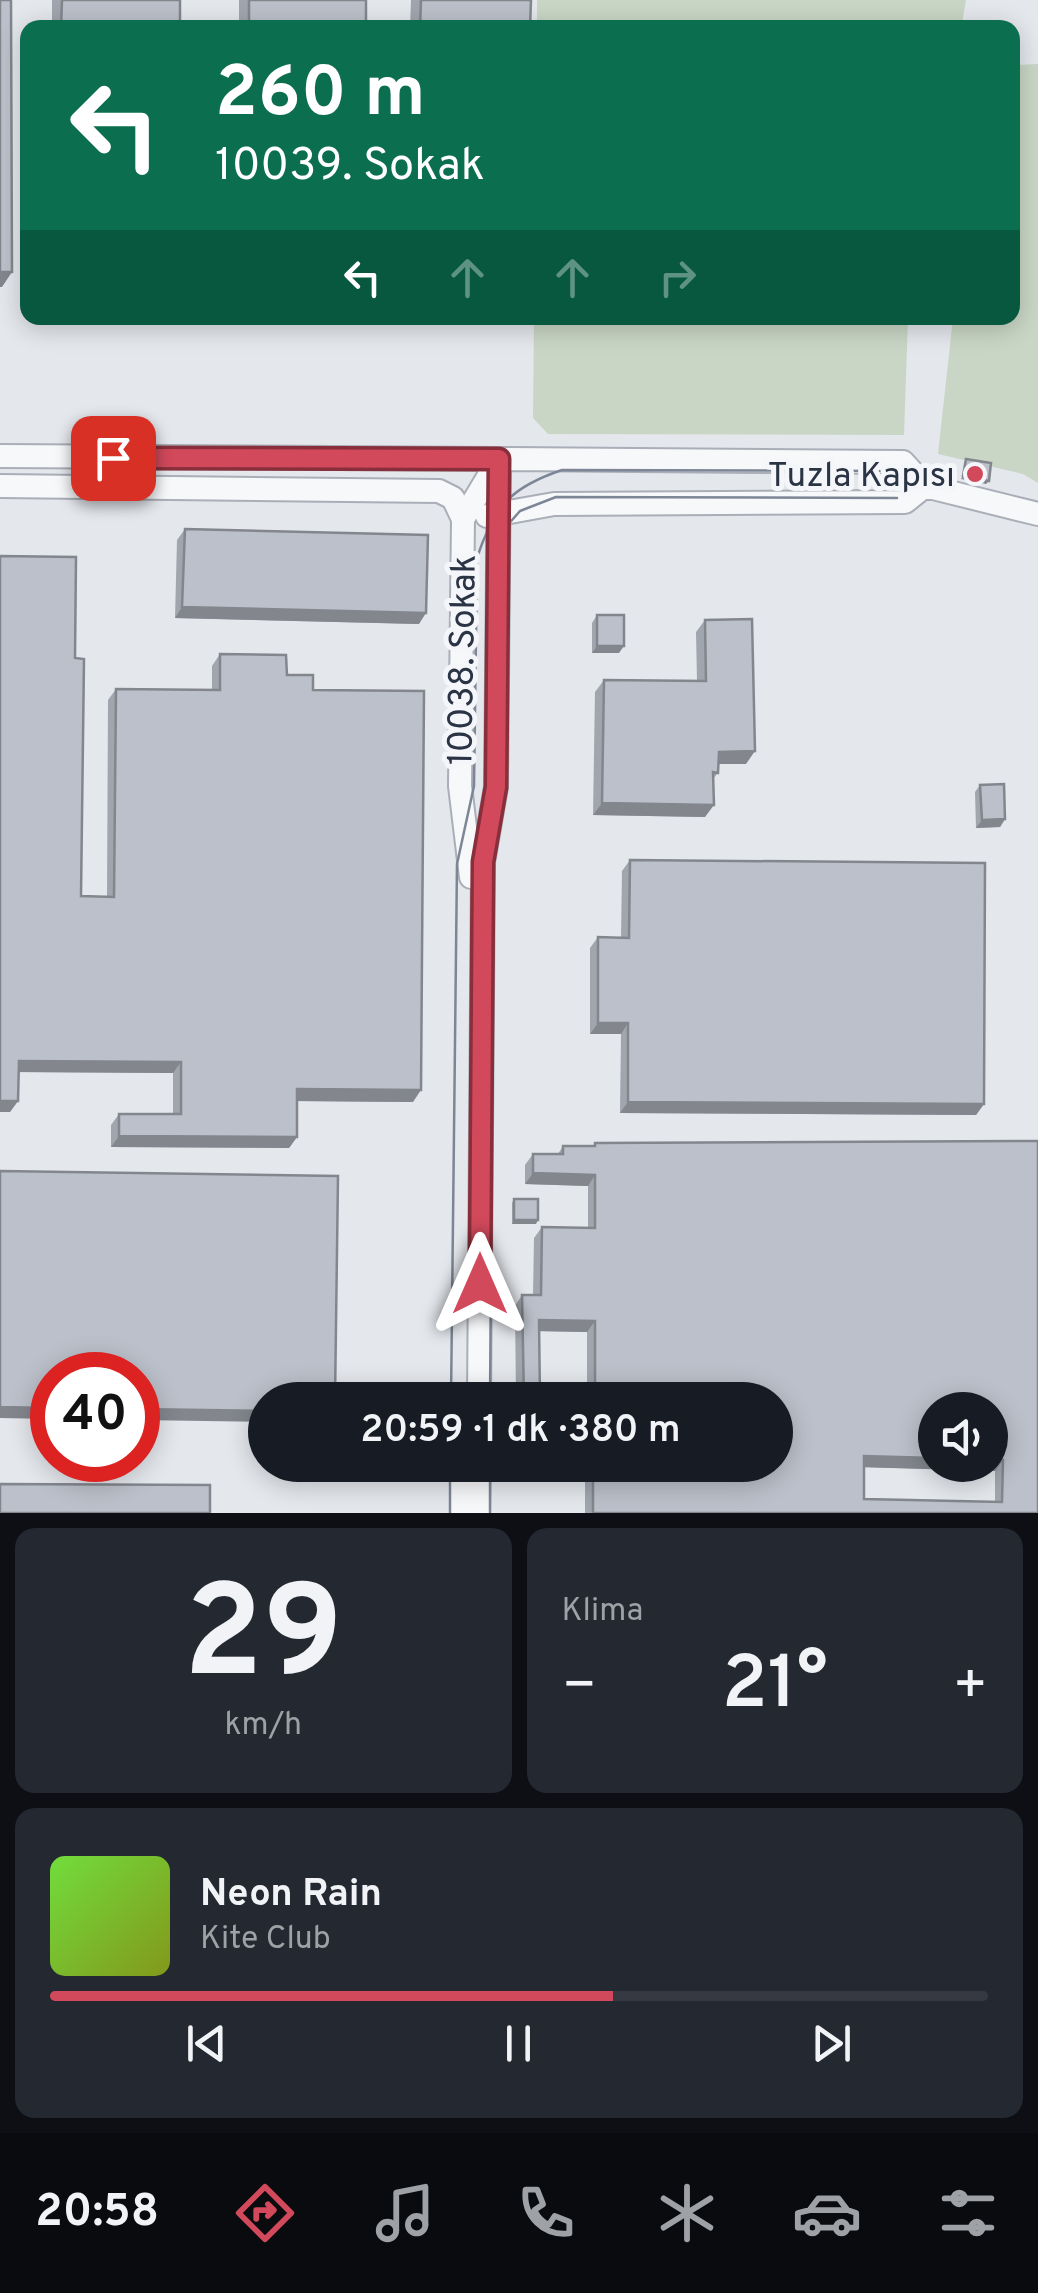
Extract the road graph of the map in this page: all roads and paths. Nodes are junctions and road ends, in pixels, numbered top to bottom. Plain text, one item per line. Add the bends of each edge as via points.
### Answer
1 (0, 456) edge
2 (499, 459) junction
3 (0, 486) edge
4 (925, 486) junction
5 (1038, 514) edge
6 (498, 515) junction
7 (463, 520) junction
8 (463, 1382) edge
9 (479, 1382) edge
10 (462, 1482) edge
11 (478, 1482) edge
12 (462, 1513) edge
13 (478, 1513) edge

1 - 2 street
2 - 4 street via 903,462
2 - 6 street, 10038. Sokak
2 - 7 street
3 - 7 street via 438,491 454,498
4 - 5 street
4 - 6 street via 905,502 554,504
6 - 7 street
6 - 9 street, 10038. Sokak via 496,787 483,862
7 - 8 street, 10038. Sokak via 460,786 471,861
10 - 12 street
11 - 13 street

